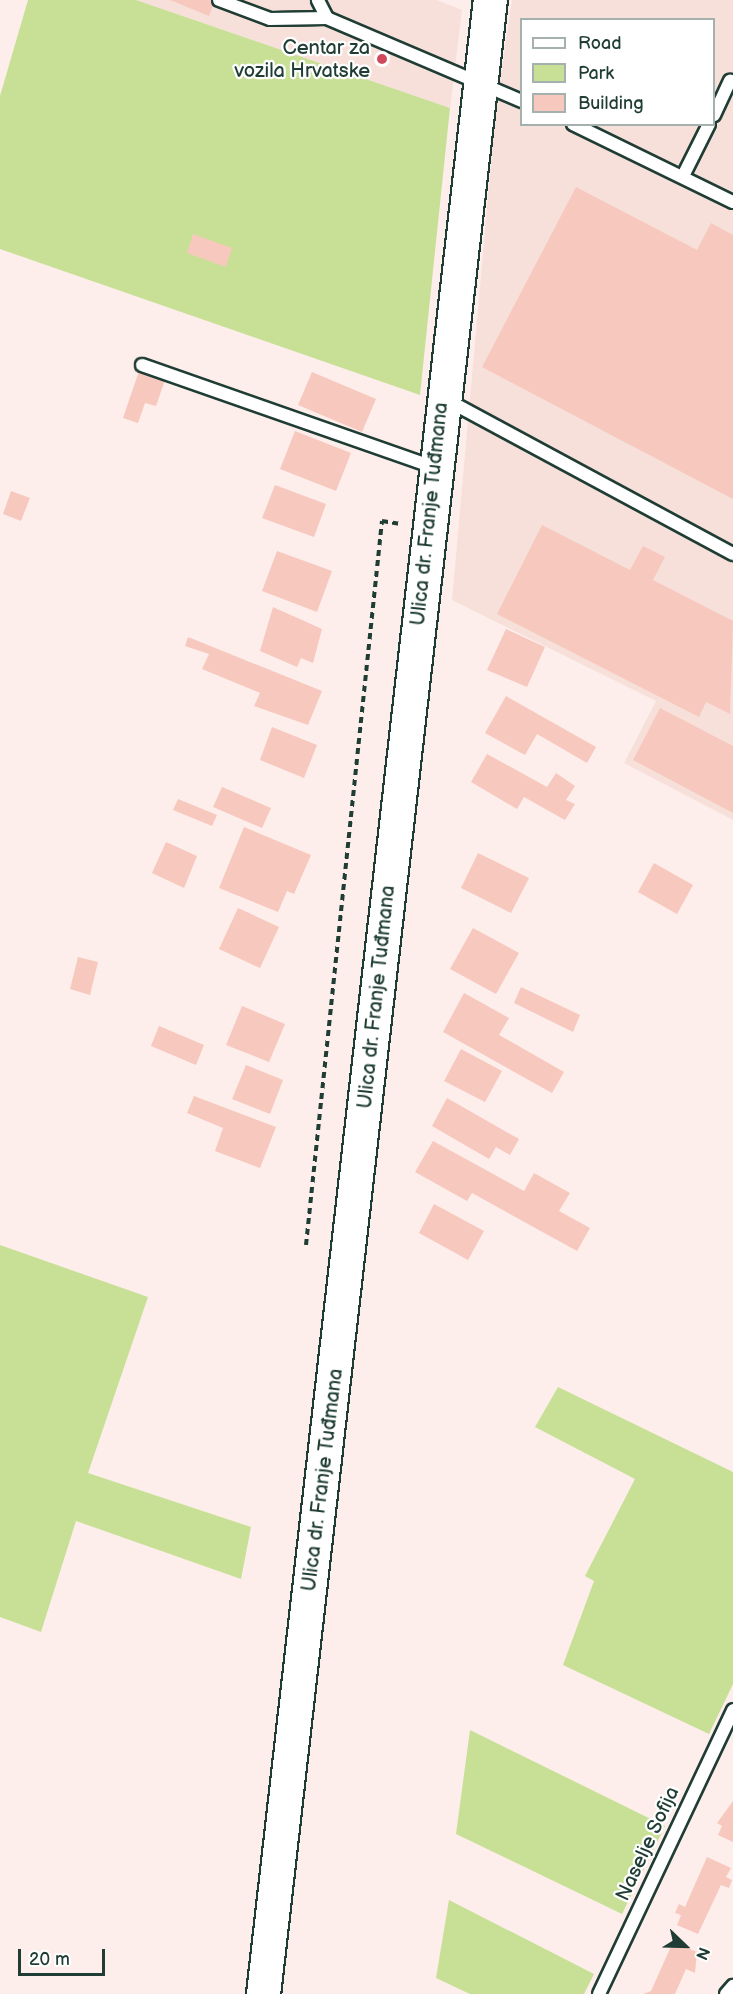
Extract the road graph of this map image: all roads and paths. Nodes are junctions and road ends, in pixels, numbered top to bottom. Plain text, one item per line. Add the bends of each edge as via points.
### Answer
1 (219, 0) edge
2 (318, 0) edge
3 (490, 0) edge
4 (327, 18) junction
5 (730, 81) dead end
6 (480, 83) junction
7 (520, 100) edge
8 (715, 113) edge
9 (577, 126) edge
10 (708, 126) edge
11 (683, 176) junction
12 (733, 202) edge
13 (142, 364) dead end
14 (444, 398) junction
15 (436, 468) junction
16 (429, 527) junction
17 (733, 554) edge
18 (306, 1245) dead end
19 (733, 1710) edge
20 (733, 1986) edge
21 (263, 1994) edge
22 (599, 1994) edge
23 (726, 1994) edge

1 - 4 lane via 270,19
2 - 4 lane
3 - 6 main road, Ulica dr. Franje Tuđmana
4 - 6 lane
5 - 8 lane
6 - 7 lane
6 - 14 main road, Ulica dr. Franje Tuđmana
9 - 11 lane
10 - 11 lane
11 - 12 lane
13 - 15 lane
14 - 15 main road, Ulica dr. Franje Tuđmana
14 - 17 lane
15 - 16 main road, Ulica dr. Franje Tuđmana
16 - 18 path via 382,522
16 - 21 main road, Ulica dr. Franje Tuđmana
19 - 22 lane, Naselje Sofija
20 - 23 lane

